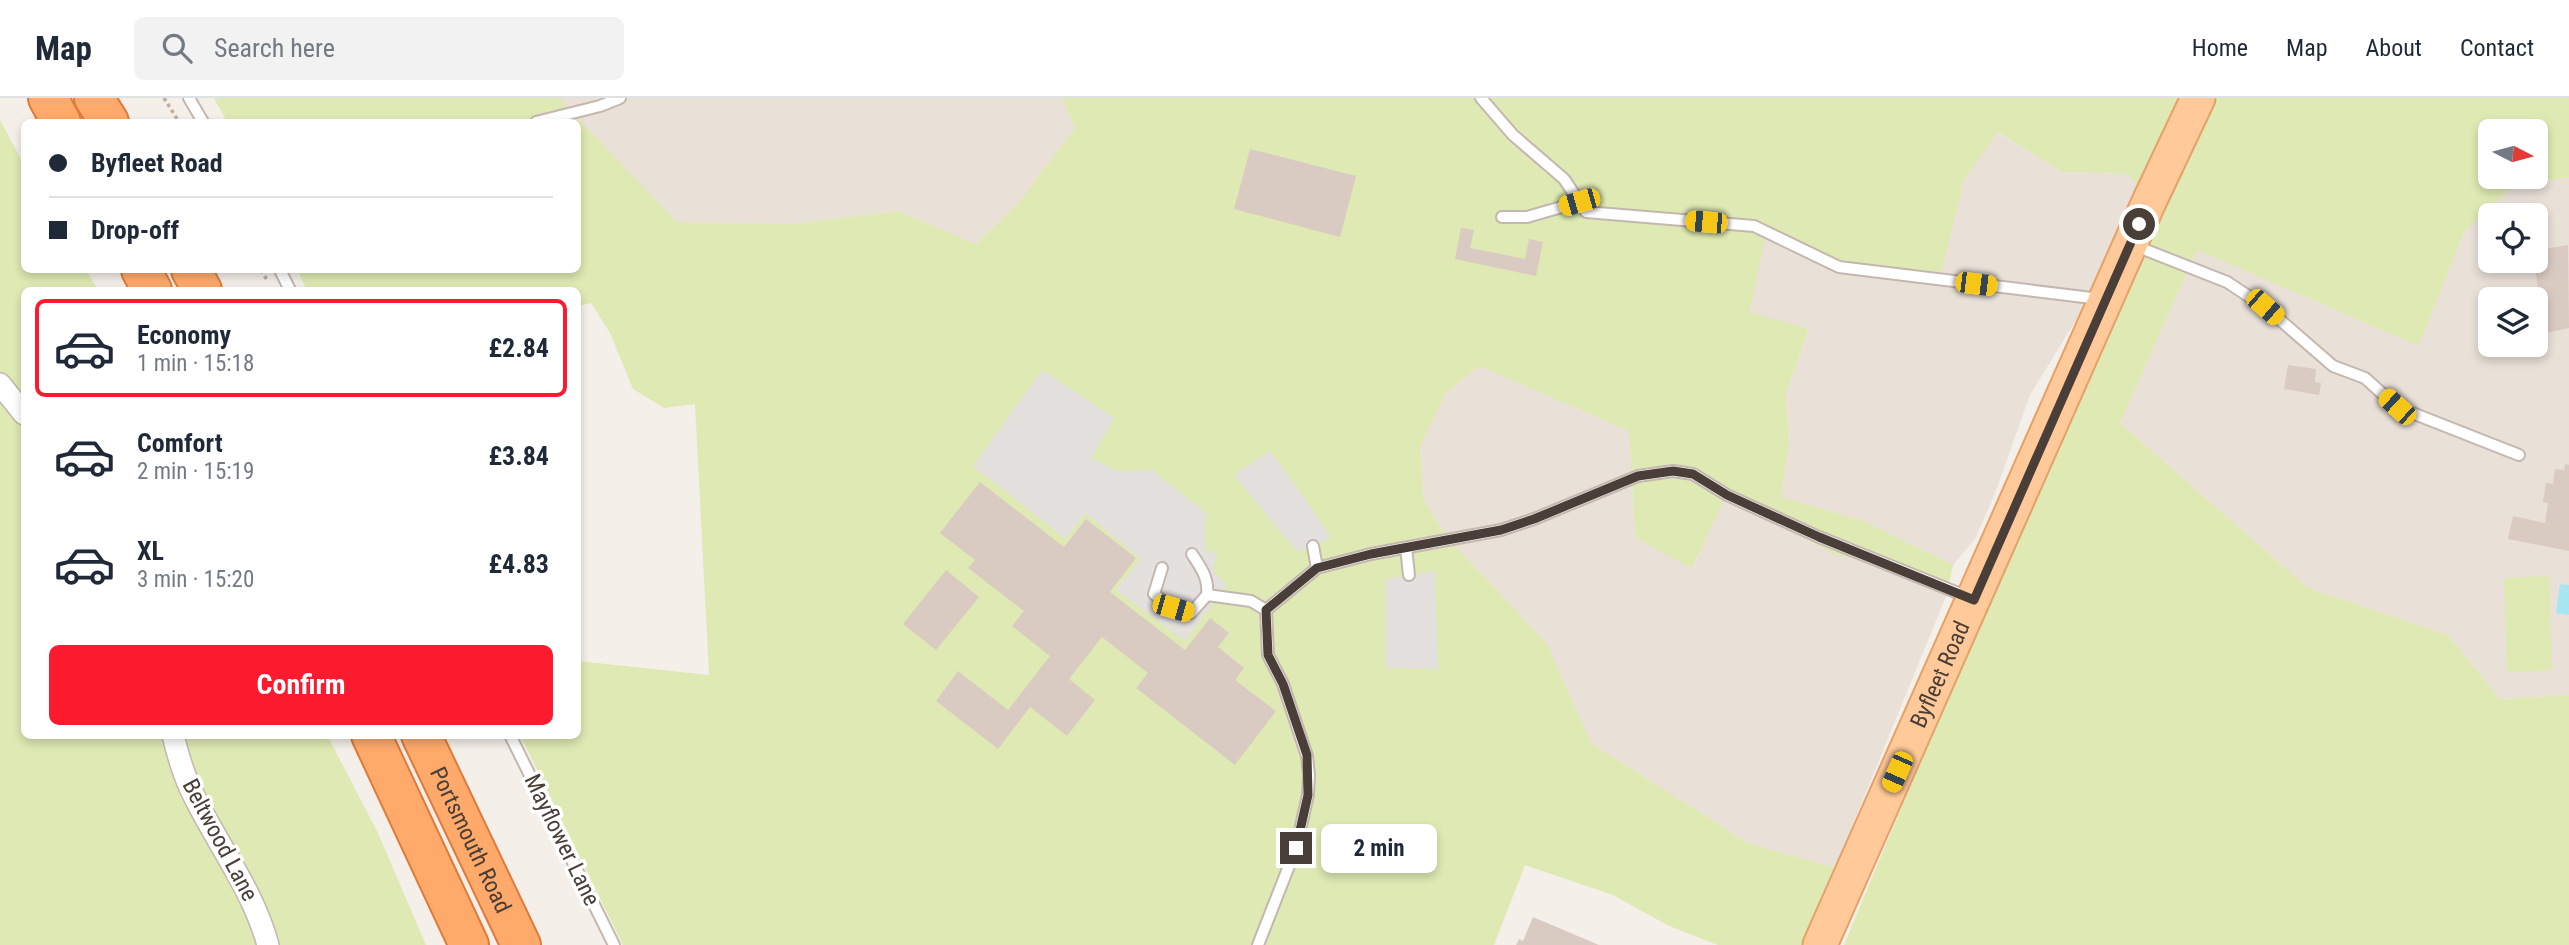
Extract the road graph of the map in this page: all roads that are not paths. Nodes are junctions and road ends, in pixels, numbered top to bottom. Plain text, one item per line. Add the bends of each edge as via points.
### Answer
1 (48, 98) edge
2 (94, 98) edge
3 (189, 98) edge
4 (620, 98) edge
5 (1481, 98) edge
6 (2198, 98) edge
7 (59, 119) edge
8 (107, 119) edge
9 (201, 119) edge
10 (548, 119) edge
11 (1579, 202) junction
12 (1502, 217) dead end
13 (2131, 244) junction
14 (2106, 299) junction
15 (0, 384) edge
16 (21, 410) edge
17 (2519, 455) dead end
18 (1313, 546) dead end
19 (1406, 548) junction
20 (1192, 554) dead end
21 (1162, 568) dead end
22 (1317, 568) junction
23 (1409, 575) dead end
24 (1207, 596) junction
25 (1974, 600) junction
26 (1266, 610) junction
27 (174, 739) edge
28 (372, 739) edge
29 (423, 739) edge
30 (512, 739) edge
31 (268, 945) edge
32 (470, 945) edge
33 (521, 945) edge
34 (614, 945) edge
35 (1258, 945) edge
36 (1820, 945) edge

1 - 7 highway
2 - 8 highway
3 - 9 lane
4 - 10 lane
5 - 11 lane via 1513,135 1564,179
6 - 13 main road, Byfleet Road
11 - 12 lane via 1527,216
11 - 14 lane via 1586,212 1754,226 1839,267
13 - 14 main road, Byfleet Road
13 - 17 lane via 2227,282 2265,307 2333,366 2365,378 2397,407
14 - 25 main road, Byfleet Road
15 - 16 street
18 - 22 lane
19 - 22 lane
19 - 23 lane
19 - 25 lane via 1501,530 1638,476 1673,471 1693,474 1727,495 1819,537
20 - 24 lane via 1205,575
21 - 24 lane via 1154,594 1173,608 1191,614
22 - 26 lane
24 - 26 lane via 1251,601
25 - 36 main road, Byfleet Road
26 - 35 lane via 1268,655 1287,696 1309,775 1296,848
27 - 31 street, Beltwood Lane via 193,796 252,899
28 - 32 highway, Portsmouth Road
29 - 33 highway, Portsmouth Road
30 - 34 lane, Mayflower Lane

